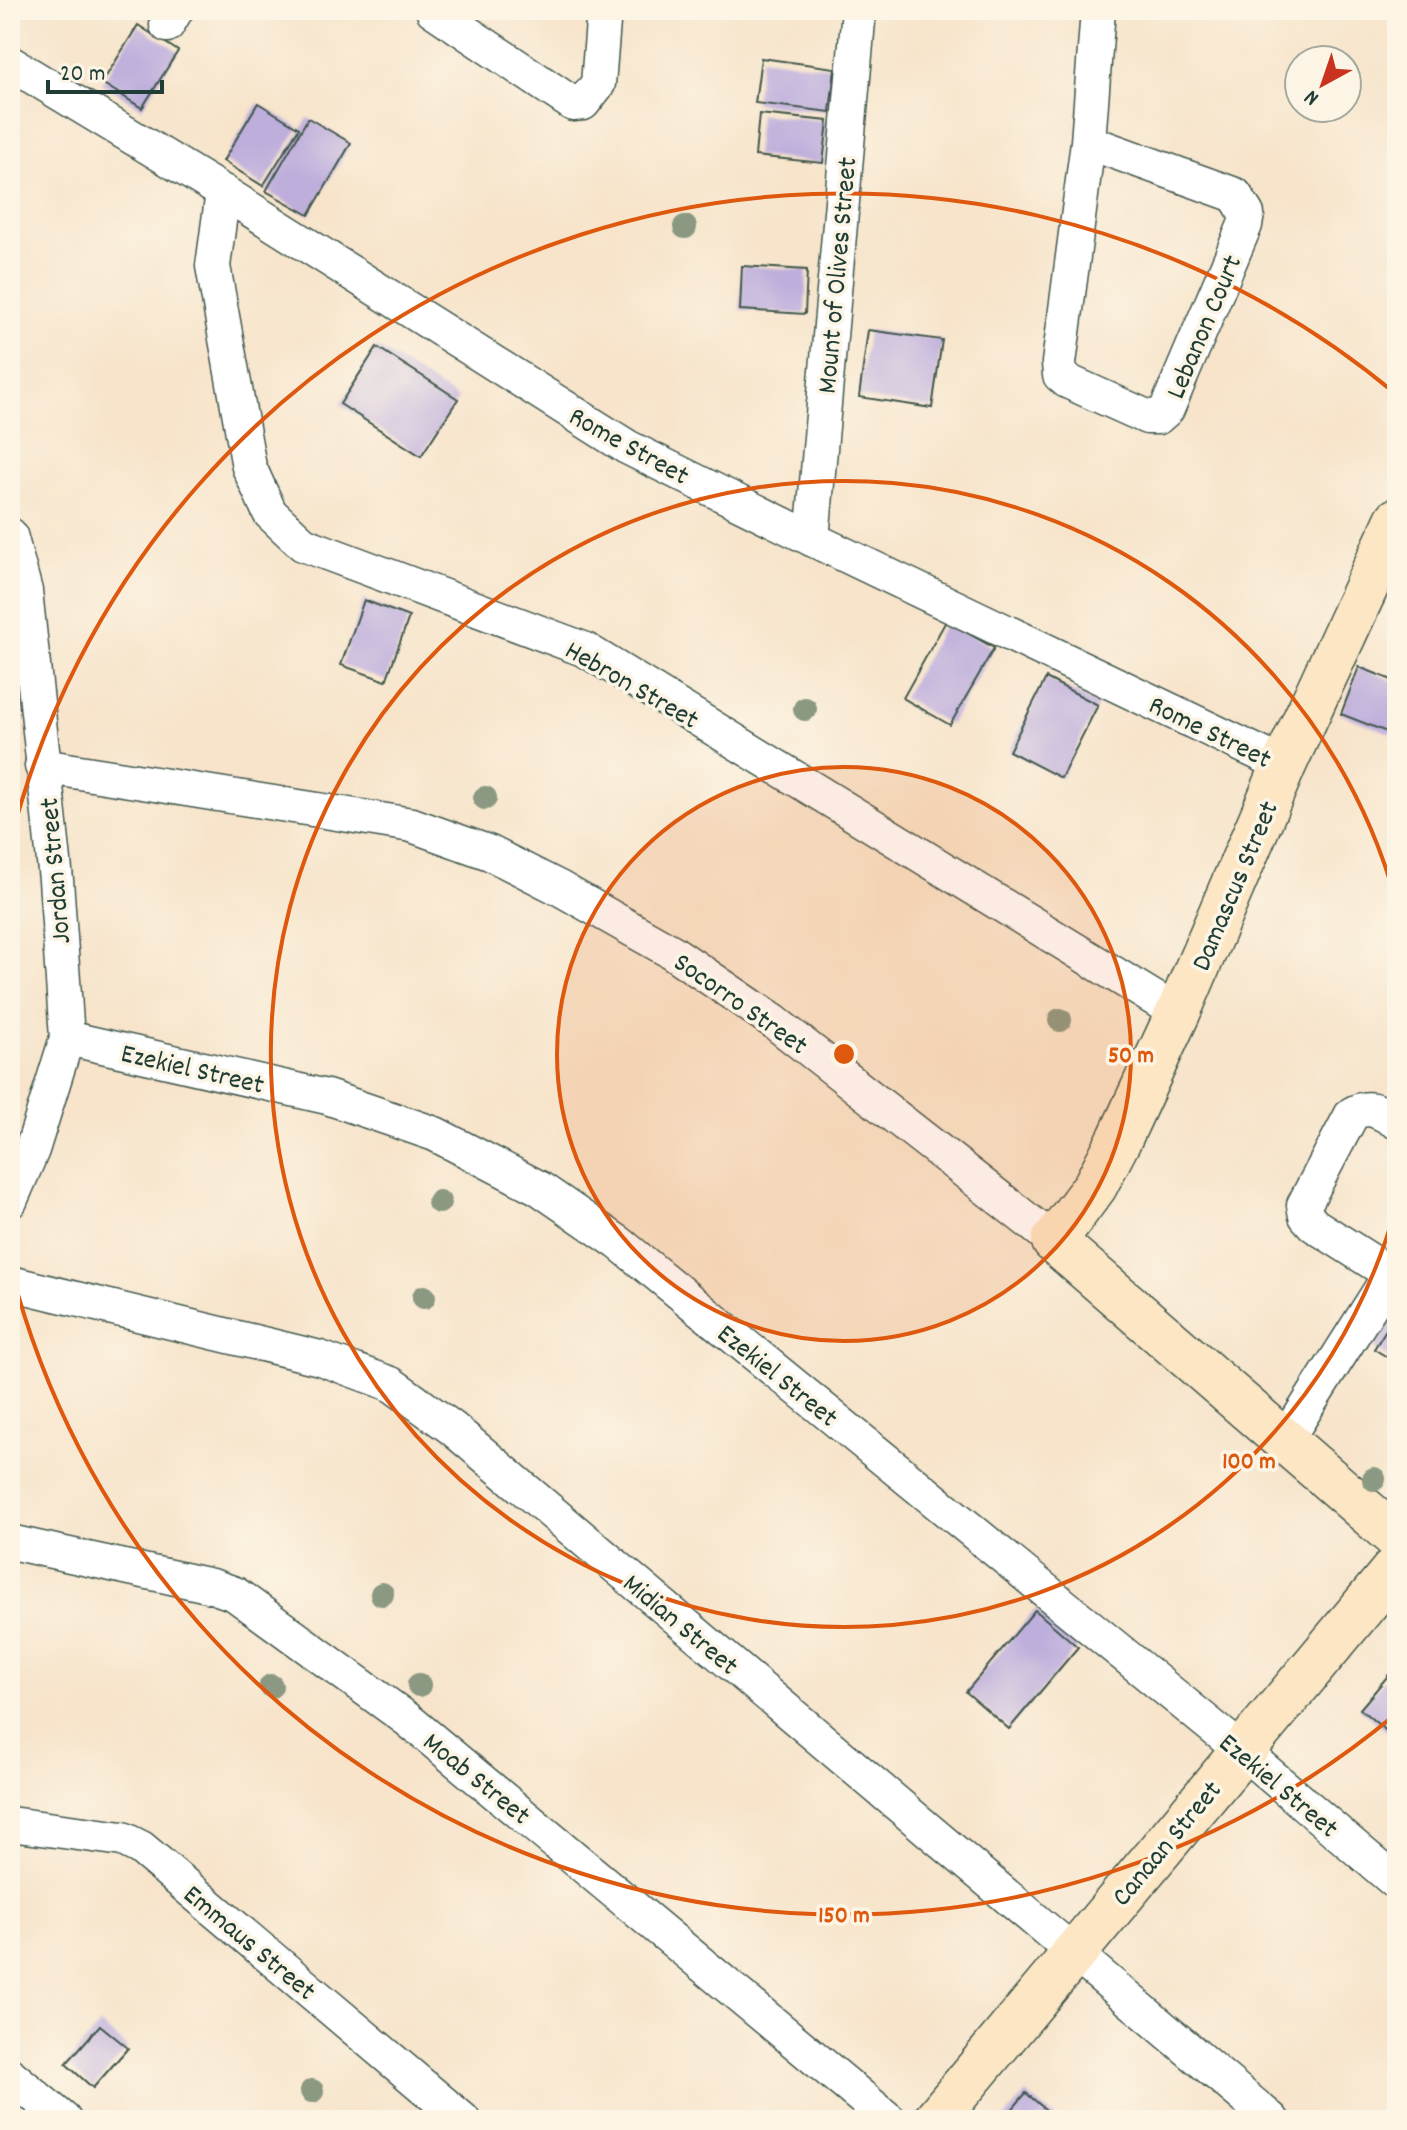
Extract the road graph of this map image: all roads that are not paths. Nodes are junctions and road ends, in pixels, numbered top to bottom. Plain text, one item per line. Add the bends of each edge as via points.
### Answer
1 (433, 10) edge
2 (604, 10) edge
3 (859, 10) edge
4 (1098, 10) edge
5 (10, 63) edge
6 (1088, 142) junction
7 (223, 192) junction
8 (1397, 520) edge
9 (10, 535) edge
10 (812, 539) junction
11 (1386, 570) edge
12 (1284, 765) junction
13 (42, 766) junction
14 (1178, 1013) junction
15 (67, 1038) junction
16 (1397, 1122) edge
17 (10, 1201) edge
18 (1054, 1241) junction
19 (1394, 1269) edge
20 (10, 1283) edge
21 (1285, 1441) junction
22 (1397, 1538) edge
23 (10, 1542) edge
24 (1397, 1566) edge
25 (1241, 1750) junction
26 (10, 1824) edge
27 (1397, 1883) edge
28 (1073, 1953) junction
29 (10, 2075) edge
30 (64, 2120) edge
31 (463, 2120) edge
32 (889, 2120) edge
33 (935, 2120) edge
34 (1272, 2120) edge

1 - 2 street via 573,104 583,103 598,84
3 - 10 street, Mount of Olives Street
4 - 6 street, Lebanon Court
5 - 7 street, Rome Street
6 - 6 street, Lebanon Court via 1060,375 1147,417 1158,417 1167,409 1247,214 1235,195
7 - 10 street, Rome Street via 627,447
7 - 14 street, Hebron Street via 213,266 249,467 270,513 303,544 586,650
8 - 11 street, Damascus Street
9 - 13 street, Jordan Street via 25,591
10 - 12 street, Rome Street
11 - 12 street, Damascus Street
12 - 14 street, Damascus Street
13 - 15 street, Jordan Street
13 - 18 street, Socorro Street via 412,825 490,853 672,952 773,1021
14 - 18 street, Damascus Street via 1095,1186
15 - 17 street, Jordan Street
15 - 25 street, Ezekiel Street via 327,1097 435,1134 539,1188 619,1243
16 - 19 street via 1372,1108 1352,1114 1304,1205 1314,1225
18 - 21 street, Socorro Street
19 - 21 street
20 - 28 street, Midian Street via 320,1358 391,1384 452,1428
21 - 22 street, Socorro Street
23 - 32 street, Moab Street via 235,1594 407,1719
24 - 25 street, Canaan Street
25 - 27 street, Ezekiel Street
25 - 28 street, Canaan Street
26 - 31 street, Emmaus Street via 123,1839 141,1848
28 - 33 street, Canaan Street
28 - 34 street, Midian Street
29 - 30 street

